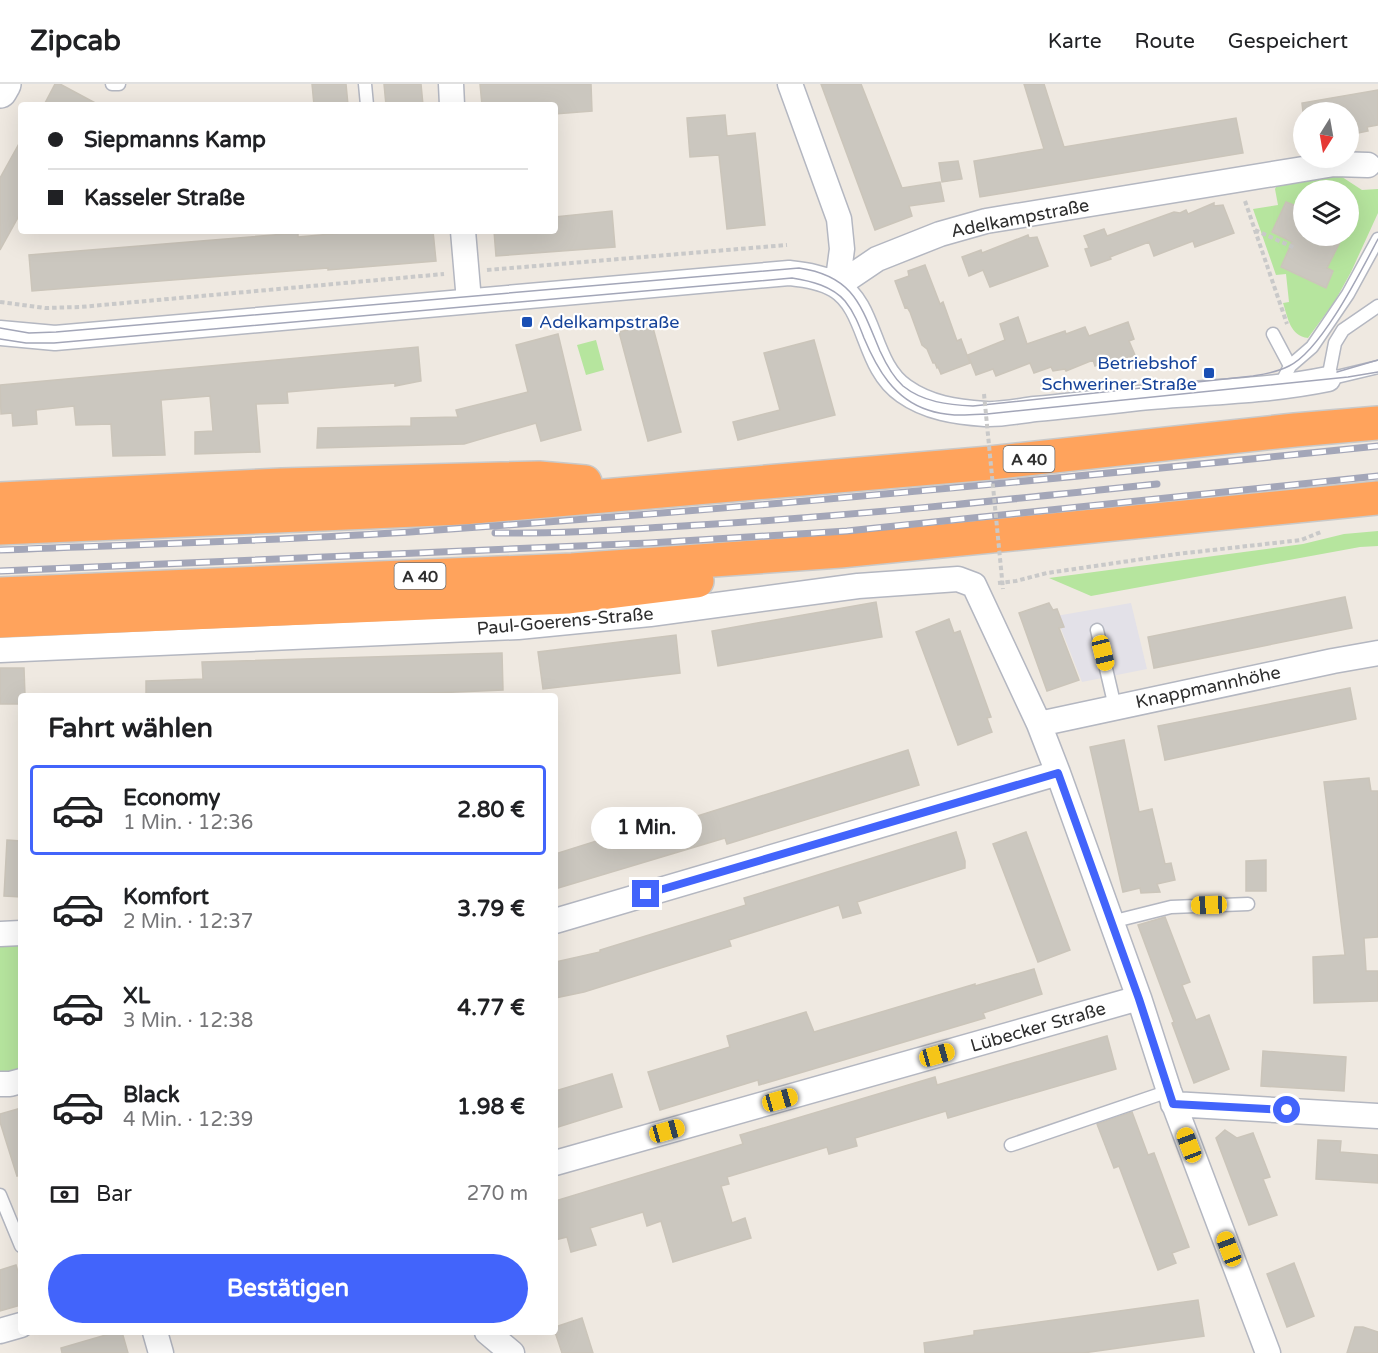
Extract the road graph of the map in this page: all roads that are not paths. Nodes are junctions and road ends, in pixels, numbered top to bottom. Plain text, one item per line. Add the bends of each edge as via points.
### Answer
1 (4, 84) edge
2 (112, 84) edge
3 (119, 84) edge
4 (365, 84) edge
5 (451, 84) edge
6 (790, 84) edge
7 (0, 91) edge
8 (367, 102) edge
9 (452, 102) edge
10 (1368, 165) dead end
11 (463, 234) edge
12 (1378, 238) edge
13 (837, 286) junction
14 (469, 301) junction
15 (1378, 306) edge
16 (0, 333) edge
17 (1273, 334) dead end
18 (1295, 362) junction
19 (1378, 367) edge
20 (1328, 379) junction
21 (1279, 388) junction
22 (1378, 423) edge
23 (679, 490) junction
24 (1378, 498) edge
25 (0, 499) edge
26 (0, 528) edge
27 (840, 551) junction
28 (0, 594) edge
29 (0, 621) edge
30 (1097, 630) dead end
31 (0, 650) edge
32 (1378, 653) edge
33 (1115, 707) junction
34 (1039, 724) junction
35 (1058, 773) junction
36 (1248, 904) dead end
37 (558, 920) edge
38 (1111, 922) junction
39 (18, 933) edge
40 (0, 934) edge
41 (1139, 999) junction
42 (18, 1082) edge
43 (0, 1084) edge
44 (1171, 1097) junction
45 (1378, 1116) edge
46 (1011, 1145) dead end
47 (558, 1162) edge
48 (0, 1195) edge
49 (18, 1239) edge
50 (18, 1326) edge
51 (0, 1331) edge
52 (155, 1335) edge
53 (491, 1335) edge
54 (161, 1353) edge
55 (512, 1353) edge
56 (1268, 1353) edge

1 - 7 main road
2 - 3 lane
4 - 8 lane
5 - 9 street
6 - 13 street via 839,219 842,249
10 - 13 street, Adelkampstraße via 1334,164 977,224 877,259
11 - 14 street
12 - 18 lane via 1348,294 1312,347
13 - 14 street via 789,273
13 - 21 street via 857,309 889,377 901,389 931,406 987,414
14 - 16 street via 55,338
15 - 20 lane via 1343,330 1335,343
17 - 18 lane
18 - 21 lane
19 - 20 lane
20 - 21 street
22 - 23 highway, A 40
23 - 25 highway via 539,478 282,485
23 - 26 highway, A 40 via 462,508
24 - 27 highway, A 40
27 - 28 highway, A 40 via 572,570
27 - 29 highway via 680,584 568,597
30 - 33 lane
31 - 34 street, Paul-Goerens-Straße via 518,627 858,586 958,579 974,585
32 - 33 street, Knappmannhöhe
33 - 34 street, Knappmannhöhe
34 - 35 street
35 - 37 street
35 - 38 street
36 - 38 lane via 1171,907
38 - 41 street
39 - 40 street
41 - 44 street
41 - 47 street, Lübecker Straße
42 - 43 street
44 - 45 street
44 - 46 lane
44 - 56 street
48 - 49 lane
50 - 51 street
52 - 54 street
53 - 55 street

